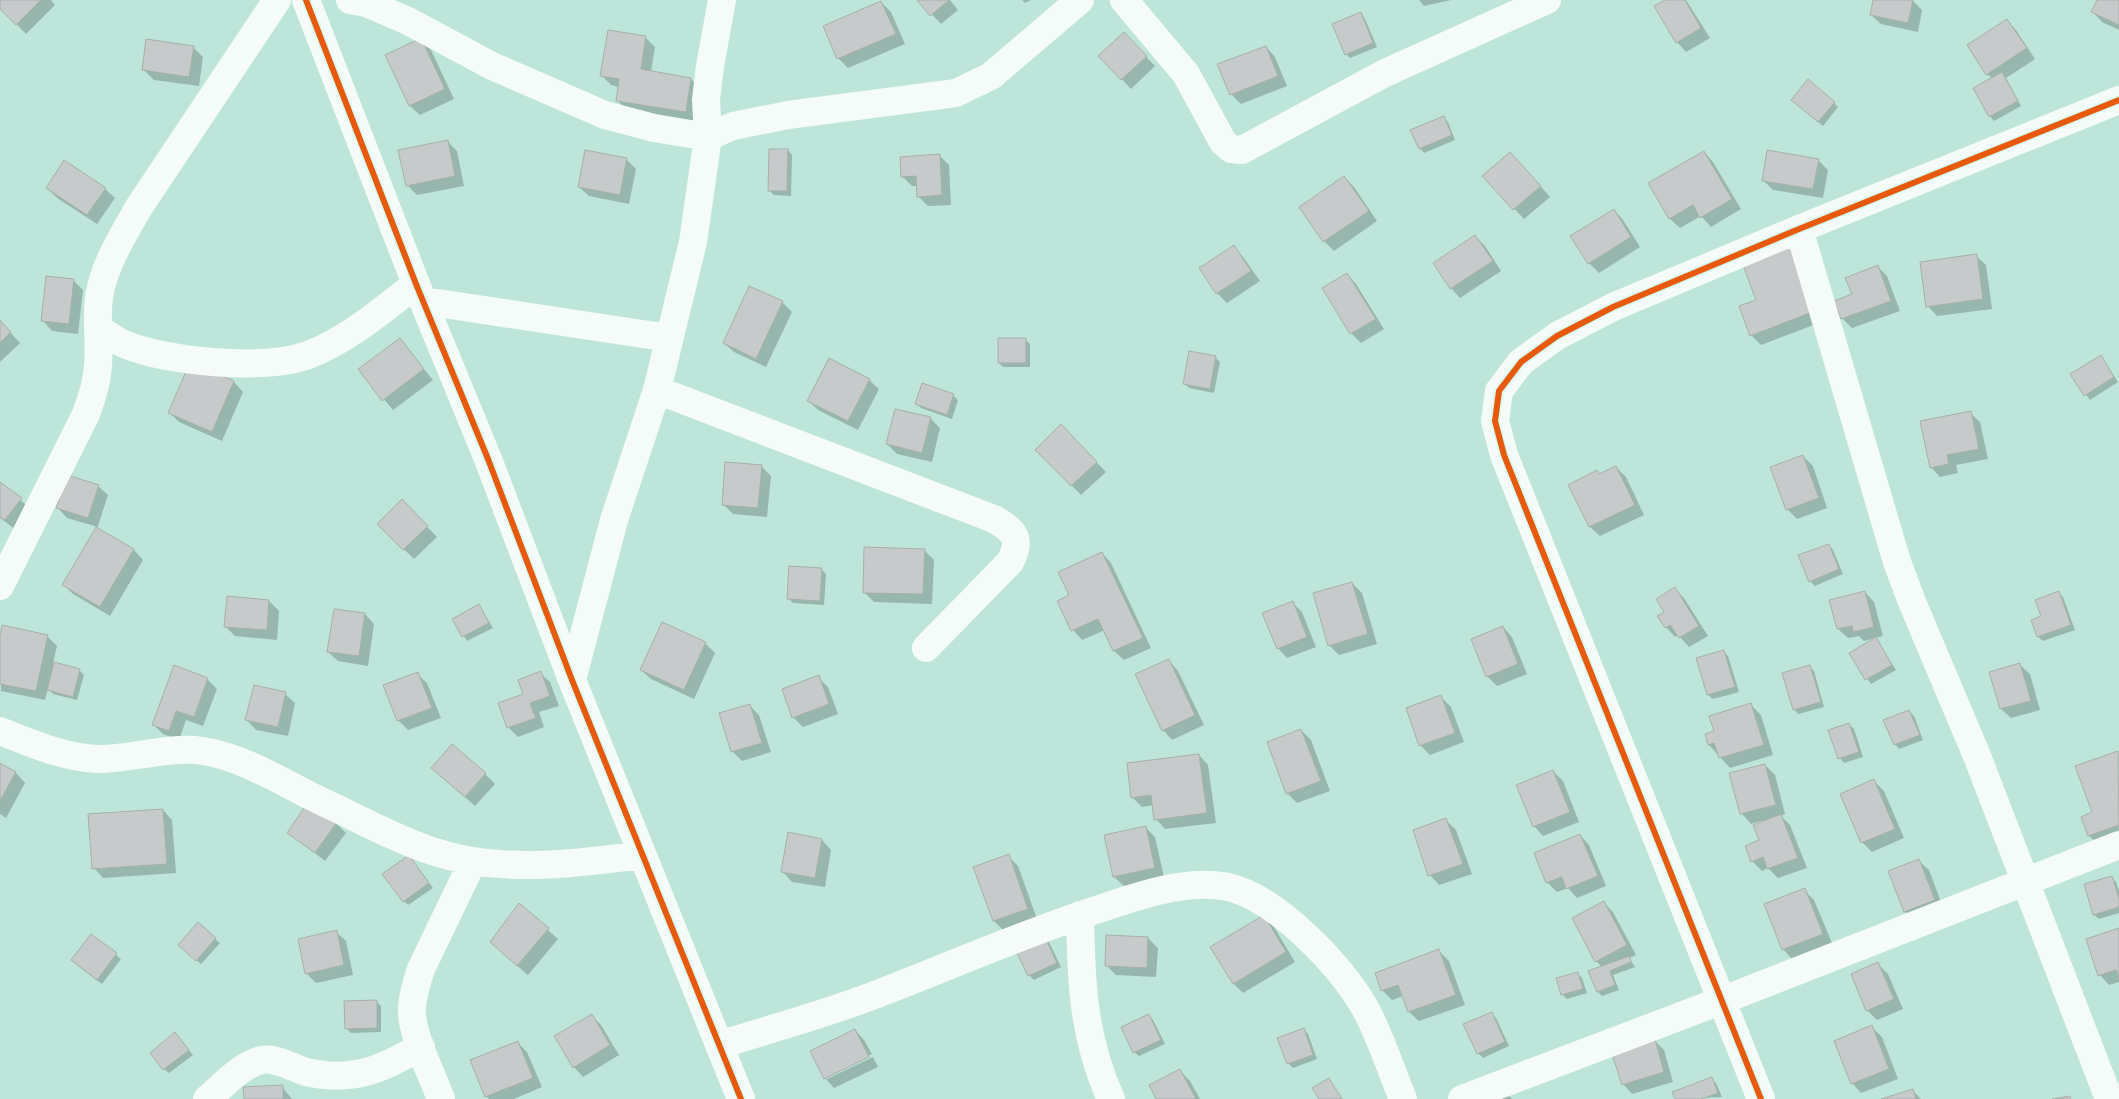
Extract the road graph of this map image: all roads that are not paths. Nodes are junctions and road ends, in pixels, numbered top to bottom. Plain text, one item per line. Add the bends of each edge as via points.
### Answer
1 (277, 0) edge
2 (306, 0) edge
3 (350, 0) edge
4 (722, 0) edge
5 (1080, 0) edge
6 (1124, 0) edge
7 (1547, 0) edge
8 (1505, 8) edge
9 (2119, 100) edge
10 (708, 137) junction
11 (1799, 228) junction
12 (420, 293) junction
13 (98, 328) junction
14 (669, 338) junction
15 (657, 390) junction
16 (0, 586) edge
17 (926, 648) dead end
18 (572, 680) junction
19 (0, 731) edge
20 (2119, 846) edge
21 (642, 855) junction
22 (473, 861) junction
23 (2026, 882) junction
24 (1080, 915) junction
25 (1723, 1000) junction
26 (719, 1045) junction
27 (421, 1046) junction
28 (207, 1099) edge
29 (441, 1099) edge
30 (741, 1099) edge
31 (1111, 1099) edge
32 (1403, 1099) edge
33 (1462, 1099) edge
34 (1761, 1099) edge
35 (2109, 1099) edge

1 - 13 street via 120,240 99,296
2 - 12 street
3 - 10 street via 366,3 408,21 492,66 605,115
4 - 10 street via 706,100
5 - 10 street via 991,76 956,93 788,115 732,126
6 - 8 street via 1186,74 1223,142 1231,149 1242,150
7 - 8 street
9 - 11 street
10 - 14 street via 693,242
11 - 23 street via 1897,562
11 - 25 street via 1613,307 1557,336 1521,362 1499,391 1495,421 1504,455 1570,625
12 - 13 street via 334,343 286,362 258,364 184,358 124,344
12 - 14 street
12 - 18 street via 488,459
13 - 16 street via 95,390 86,414
14 - 15 street
15 - 17 street via 994,519 1009,528 1016,537 1016,550 1010,562
15 - 18 street via 614,520
18 - 21 street
19 - 22 street via 41,747 97,759 203,751 229,758 401,839 431,851
20 - 23 street
21 - 22 street via 571,864 520,865
21 - 26 street
22 - 27 street via 415,987 412,1008
23 - 25 street
23 - 35 street
24 - 26 street via 1023,934 870,997
24 - 31 street via 1081,982 1087,1025 1098,1070
24 - 32 street via 1148,893 1193,885 1232,888 1270,906 1302,931 1365,1008
25 - 33 street
25 - 34 street
26 - 30 street
27 - 28 street via 377,1070 358,1074 323,1074 264,1059 250,1064
27 - 29 street

